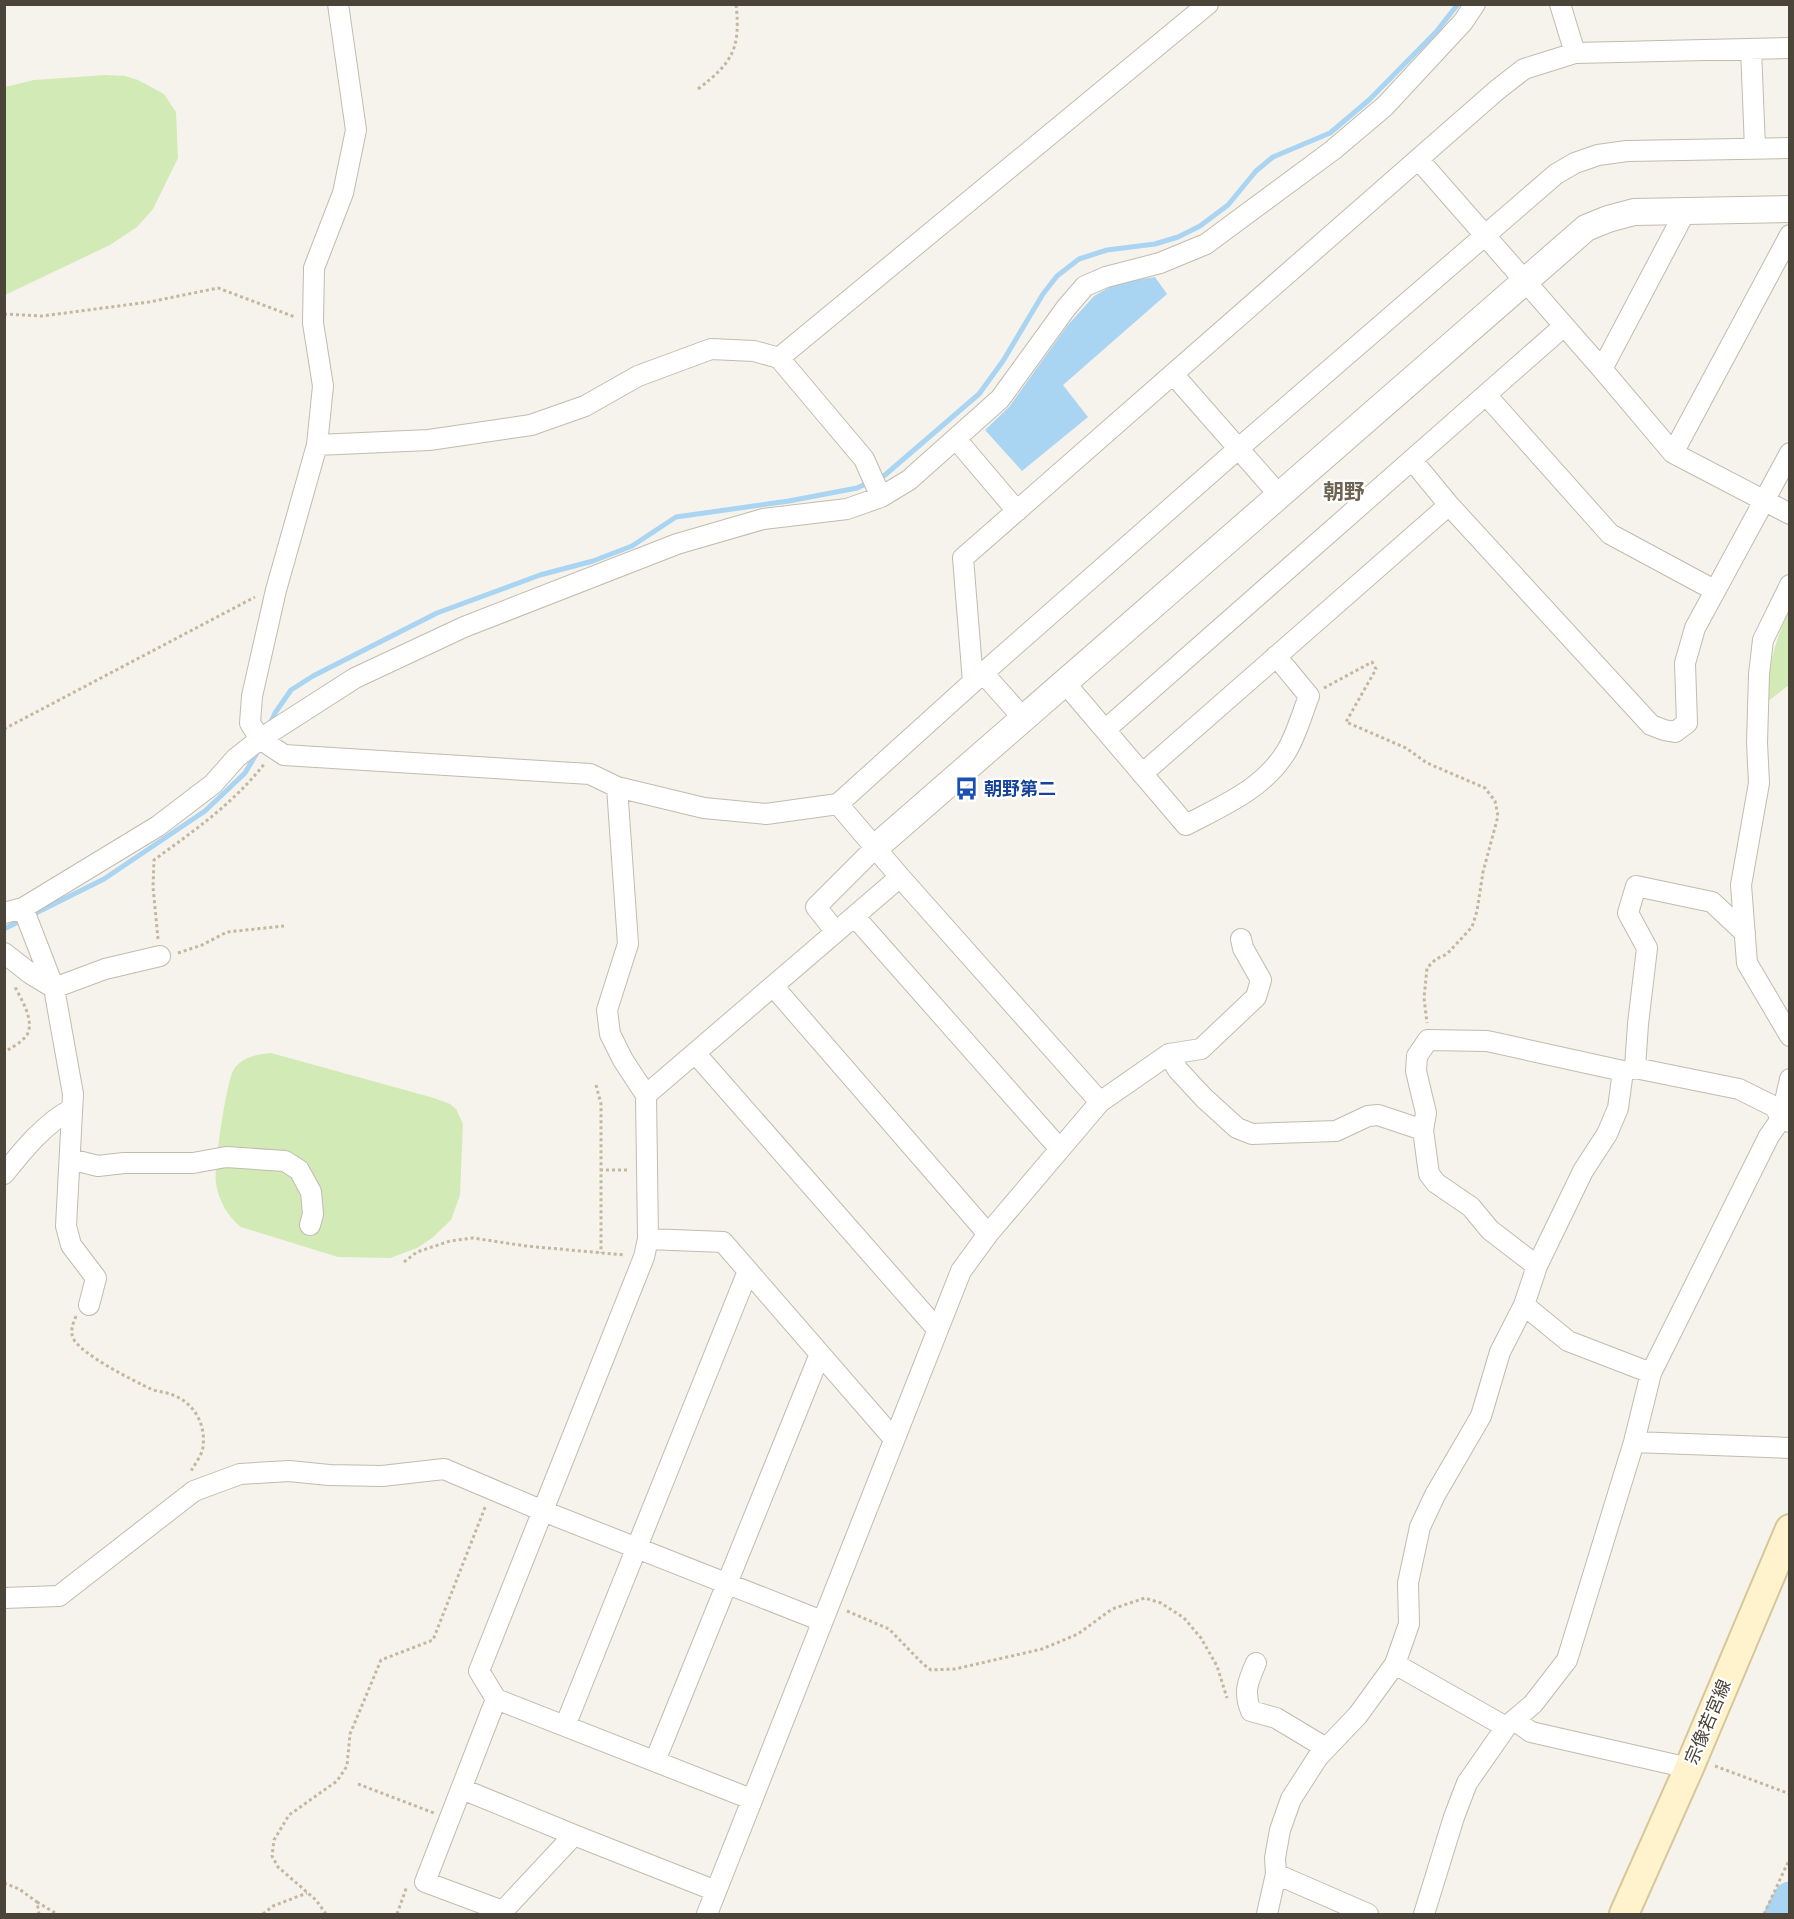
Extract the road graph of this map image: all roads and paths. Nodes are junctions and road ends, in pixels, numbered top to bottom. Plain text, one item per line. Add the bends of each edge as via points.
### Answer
1 (338, 4) edge
2 (736, 4) edge
3 (1208, 4) edge
4 (1475, 4) edge
5 (1560, 4) edge
6 (1790, 48) edge
7 (1751, 49) junction
8 (1575, 52) junction
9 (698, 89) dead end
10 (1755, 148) junction
11 (1790, 148) edge
12 (1419, 160) junction
13 (1790, 209) edge
14 (1686, 210) junction
15 (1484, 235) junction
16 (1790, 235) edge
17 (1524, 281) junction
18 (4, 314) edge
19 (313, 323) junction
20 (1564, 326) junction
21 (779, 358) junction
22 (1602, 369) junction
23 (1173, 374) junction
24 (1487, 396) junction
25 (956, 439) junction
26 (317, 445) junction
27 (1239, 448) junction
28 (1673, 453) junction
29 (1790, 453) edge
30 (1412, 460) junction
31 (1280, 496) junction
32 (881, 497) junction
33 (1764, 501) junction
34 (1449, 506) junction
35 (1017, 511) junction
36 (1790, 514) edge
37 (1790, 585) edge
38 (276, 590) junction
39 (1714, 590) junction
40 (1276, 656) junction
41 (978, 678) junction
42 (1065, 683) junction
43 (1309, 696) junction
44 (1024, 719) junction
45 (4, 729) edge
46 (1105, 730) junction
47 (268, 744) junction
48 (1142, 774) junction
49 (617, 787) junction
50 (838, 804) junction
51 (876, 848) junction
52 (900, 877) junction
53 (14, 910) edge
54 (855, 916) junction
55 (284, 926) dead end
56 (836, 932) junction
57 (1745, 933) junction
58 (1241, 939) dead end
59 (4, 953) edge
60 (160, 956) junction
61 (9, 977) dead end
62 (773, 986) junction
63 (54, 988) junction
64 (1790, 1036) edge
65 (1428, 1040) junction
66 (8, 1050) dead end
67 (696, 1054) junction
68 (1169, 1054) junction
69 (1629, 1070) junction
70 (1790, 1079) edge
71 (596, 1085) dead end
72 (646, 1095) junction
73 (1100, 1102) junction
74 (72, 1109) junction
75 (1785, 1120) edge
76 (1423, 1130) junction
77 (1059, 1148) junction
78 (70, 1159) junction
79 (648, 1169) junction
80 (600, 1170) junction
81 (4, 1174) edge
82 (310, 1225) dead end
83 (988, 1234) junction
84 (646, 1248) junction
85 (601, 1253) junction
86 (404, 1262) dead end
87 (1537, 1266) junction
88 (748, 1270) junction
89 (89, 1305) joint
90 (1524, 1305) junction
91 (937, 1329) junction
92 (820, 1354) junction
93 (1651, 1374) junction
94 (894, 1439) junction
95 (1634, 1442) junction
96 (1790, 1448) edge
97 (492, 1490) junction
98 (172, 1508) junction
99 (543, 1510) junction
100 (1790, 1529) edge
101 (637, 1548) junction
102 (728, 1584) junction
103 (4, 1598) edge
104 (825, 1612) junction
105 (1256, 1663) dead end
106 (1395, 1664) junction
107 (496, 1699) junction
108 (1251, 1711) junction
109 (1510, 1724) junction
110 (565, 1726) junction
111 (1326, 1748) junction
112 (655, 1761) junction
113 (1691, 1763) junction
114 (358, 1784) dead end
115 (462, 1789) junction
116 (1790, 1794) edge
117 (751, 1799) junction
118 (450, 1819) junction
119 (574, 1835) junction
120 (1790, 1858) edge
121 (1276, 1874) junction
122 (425, 1882) junction
123 (4, 1883) edge
124 (716, 1891) junction
125 (307, 1893) junction
126 (37, 1902) junction
127 (39, 1914) edge
128 (57, 1914) edge
129 (263, 1914) edge
130 (326, 1914) edge
131 (397, 1914) edge
132 (707, 1914) edge
133 (1267, 1914) edge
134 (1368, 1914) edge
135 (1424, 1914) edge
136 (1624, 1914) edge
137 (1764, 1914) edge

1 - 19 street via 356,130 343,193 314,268
2 - 9 path via 736,47 719,72
3 - 21 street
4 - 25 street via 1385,106 1333,150 1206,244 1085,286 1000,399
5 - 8 street
6 - 7 street
7 - 8 street
7 - 10 street
8 - 12 street via 1524,69
10 - 11 street
10 - 15 street via 1598,154 1556,174
12 - 15 street
12 - 23 street
13 - 14 street
14 - 17 street via 1634,212 1586,228
14 - 22 street
15 - 17 street
15 - 27 street
16 - 28 street
17 - 20 street
17 - 31 street
18 - 19 path via 42,316 218,288
19 - 26 street via 323,386
20 - 22 street
20 - 24 street
21 - 26 street via 754,351 711,349 638,376 585,406 531,425 429,440
21 - 32 street via 864,459
22 - 28 street
23 - 27 street
23 - 35 street
24 - 30 street
24 - 39 street via 1610,534
25 - 32 street via 909,480
25 - 35 street
26 - 38 street
27 - 31 street
27 - 41 street
28 - 33 street
29 - 33 street
30 - 34 street
30 - 46 street
31 - 42 street
32 - 47 street via 847,509 763,519 677,544 464,627 355,678
33 - 36 street
33 - 39 street
34 - 39 street via 1652,725 1664,730 1675,732 1687,723 1685,663 1695,628
34 - 40 street
35 - 41 street via 963,558
37 - 57 street via 1763,640 1758,674 1759,783 1741,885
38 - 45 path via 253,597
38 - 47 street via 252,696 250,723
40 - 43 street
40 - 48 street
41 - 44 street
41 - 50 street
42 - 44 street
42 - 46 street
43 - 48 street via 1287,750 1271,772 1242,796 1186,825
43 - 65 path via 1372,662 1376,669 1346,722 1485,788 1495,801 1498,816 1472,927 1447,954 1427,968 1424,998
44 - 51 street
46 - 48 street
47 - 49 street via 284,755 590,774
47 - 53 street via 236,758 213,784 158,826
47 - 60 path via 248,786 154,860
49 - 50 street via 704,808 766,814
49 - 72 street via 628,944 607,1010 610,1034
50 - 51 street
51 - 52 street
51 - 56 street via 816,907
52 - 54 street
52 - 73 street
53 - 63 street
54 - 56 street
54 - 77 street
55 - 60 path via 227,932 183,952
56 - 62 street
57 - 64 street via 1747,963
57 - 69 street via 1712,902 1636,886 1628,913 1647,948
58 - 68 street via 1261,980 1256,997 1201,1049
59 - 63 street
60 - 63 street via 105,969
61 - 66 path via 24,1004 30,1026 26,1037
62 - 67 street
62 - 83 street
63 - 74 street via 73,1094
65 - 69 street via 1487,1041
65 - 76 street via 1417,1056 1416,1071 1426,1113
67 - 72 street
67 - 91 street
68 - 73 street
68 - 76 street via 1204,1098 1236,1128 1252,1134 1336,1131 1378,1115
69 - 75 street via 1739,1089 1775,1107
69 - 87 street via 1607,1134 1582,1171
70 - 75 street
71 - 80 path via 601,1104
72 - 79 street
73 - 77 street
74 - 78 street
74 - 81 street via 59,1116
75 - 93 street via 1763,1146
76 - 87 street via 1429,1174 1436,1183 1472,1207 1490,1230
77 - 83 street
78 - 82 street via 98,1166 193,1163 226,1156 285,1161 299,1170 311,1192
78 - 89 street via 66,1226 71,1245 96,1278
79 - 80 path
79 - 84 street
80 - 85 path
83 - 91 street via 961,1270
84 - 85 path
84 - 88 street via 723,1242
84 - 99 street
85 - 86 path via 473,1238 417,1252
87 - 90 street
88 - 92 street
88 - 101 street
89 - 98 path via 76,1315 71,1328 74,1340 86,1352 152,1390 174,1395 197,1411 203,1448 172,1495
90 - 93 street via 1568,1341
90 - 106 street via 1500,1352 1481,1416 1420,1527 1408,1583 1409,1624
91 - 94 street
92 - 94 street
92 - 102 street
93 - 95 street
94 - 104 street
95 - 96 street
95 - 109 street via 1567,1660 1533,1704
97 - 98 street via 444,1469 382,1476 289,1471 240,1474 194,1491
97 - 99 street
97 - 125 path via 433,1640 381,1660 350,1734 347,1766 337,1780 289,1815 274,1840 272,1856 278,1867
98 - 103 street via 59,1596
99 - 101 street
99 - 107 street via 479,1671
100 - 113 main road, 宗像若宮線
101 - 102 street
101 - 110 street
102 - 104 street
102 - 112 street
104 - 108 path via 889,1629 932,1670 955,1669 1042,1649 1078,1634 1112,1609 1145,1599 1161,1603 1184,1618 1202,1638 1229,1701
104 - 117 street
105 - 108 street via 1247,1682
106 - 109 street
106 - 111 street via 1358,1714
107 - 110 street
107 - 115 street
108 - 111 street via 1275,1718
109 - 113 street via 1531,1732
109 - 135 street via 1467,1783
110 - 112 street
111 - 121 street via 1291,1799 1280,1830
112 - 117 street
113 - 116 path
113 - 136 main road, 宗像若宮線
114 - 118 path
115 - 118 street
115 - 119 street
117 - 124 street
118 - 122 street
119 - 122 street via 503,1911
119 - 124 street
120 - 137 path
121 - 133 street
121 - 134 street
122 - 131 path via 412,1882 405,1887
123 - 126 path
124 - 132 street
125 - 129 path
125 - 130 path
126 - 127 path
126 - 128 path

